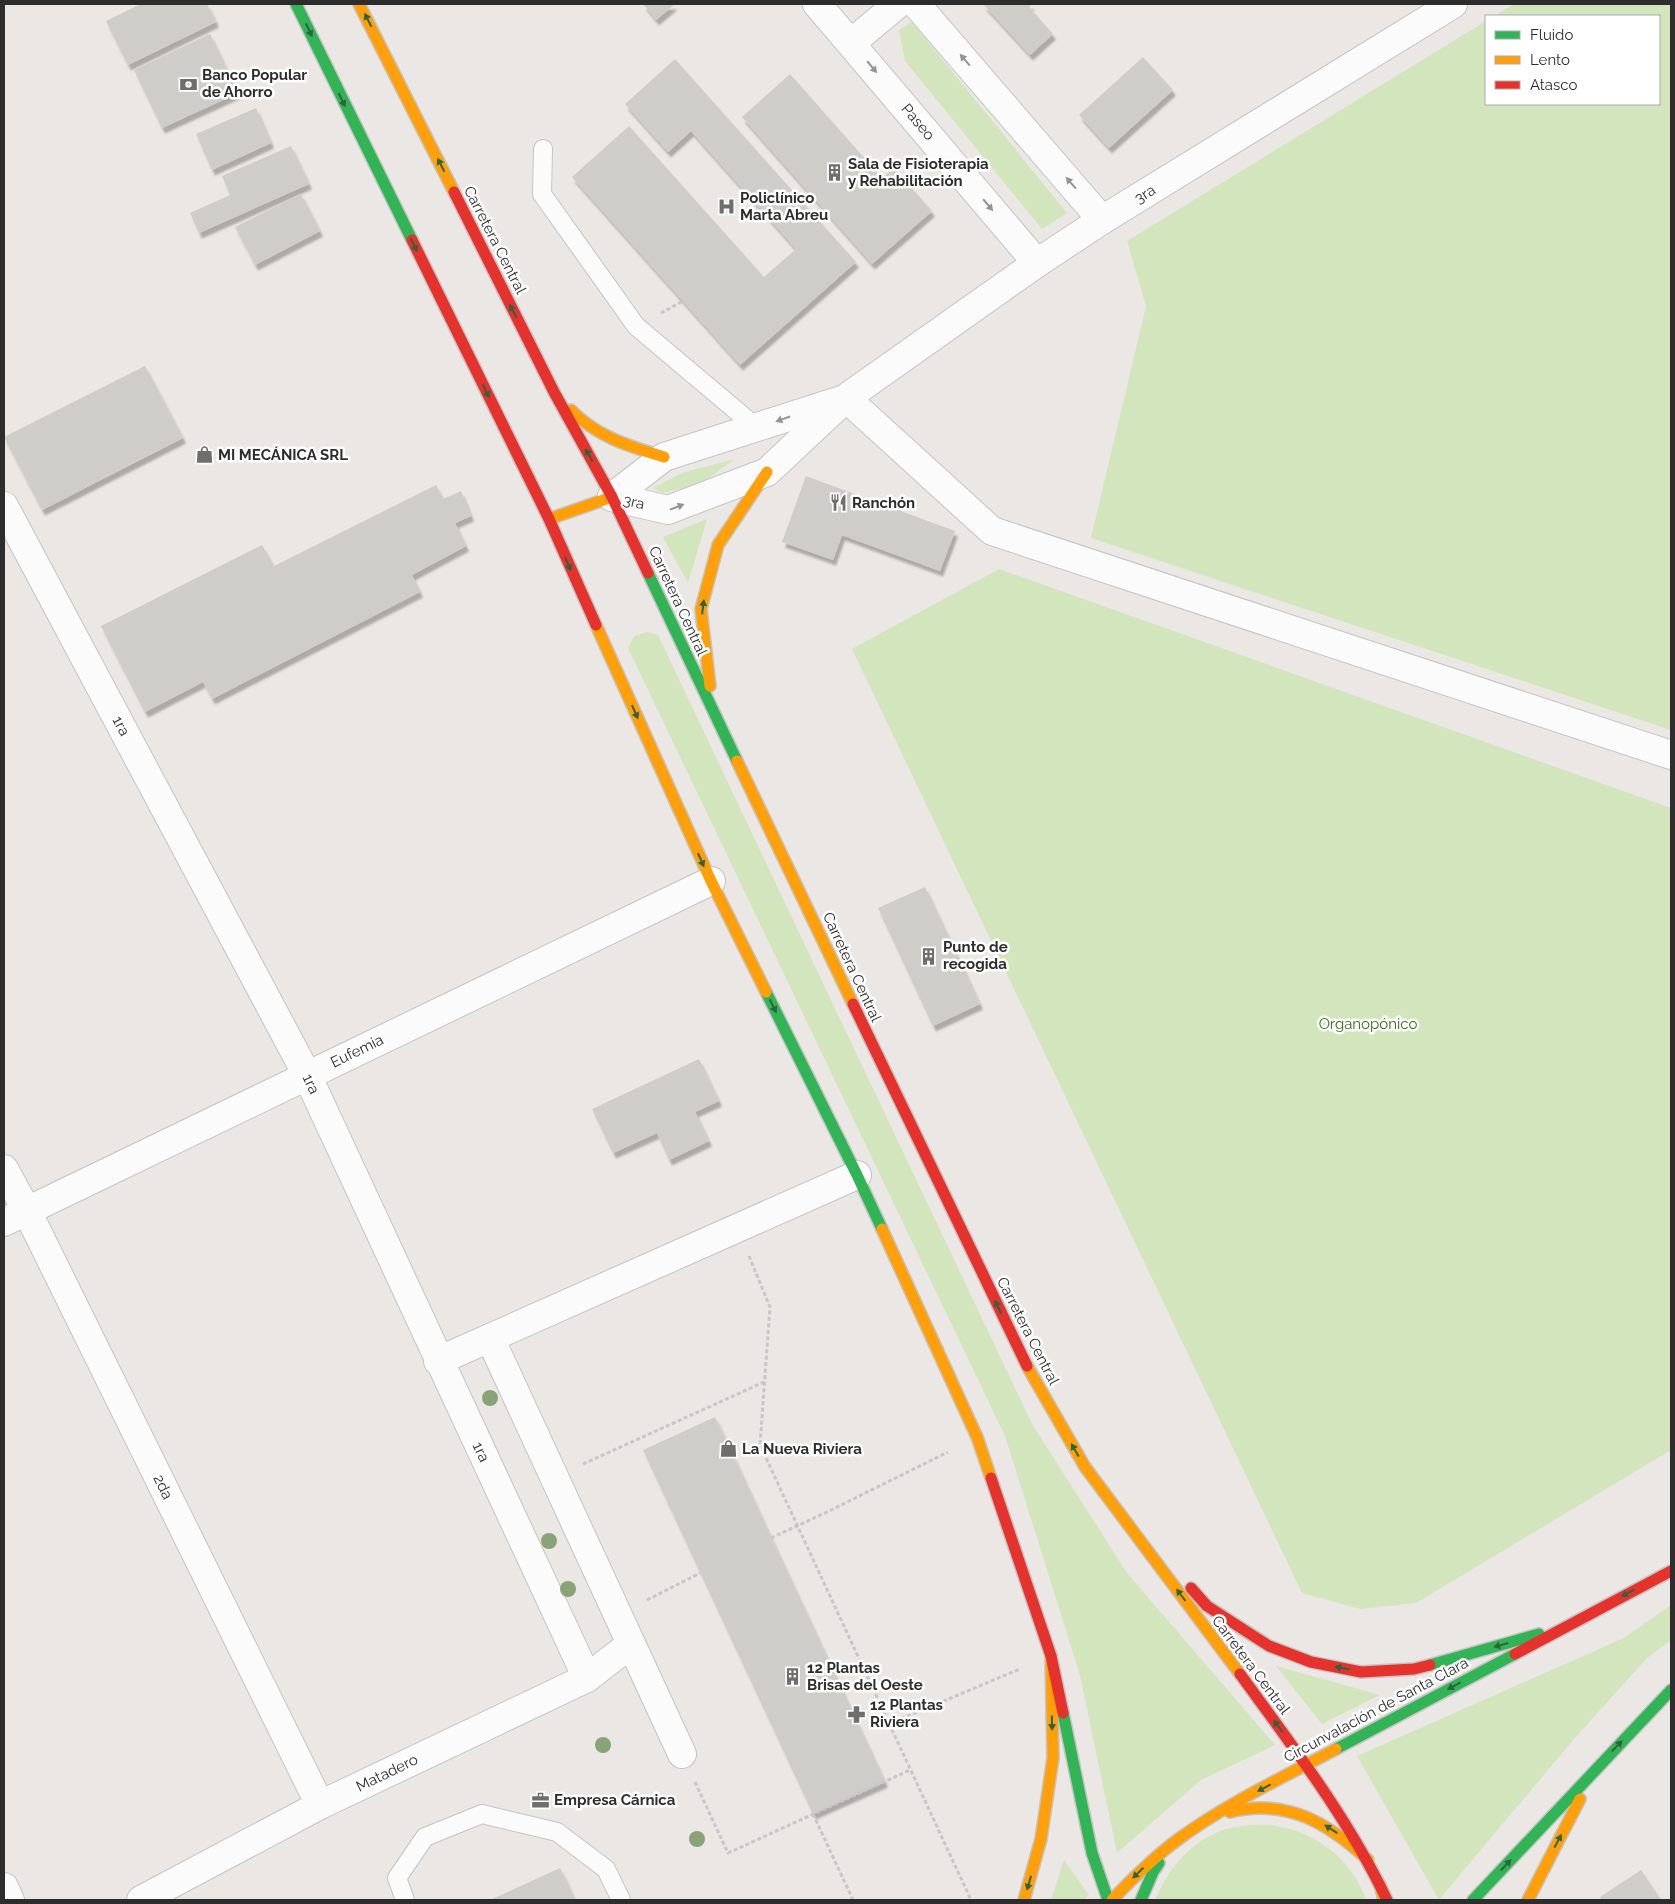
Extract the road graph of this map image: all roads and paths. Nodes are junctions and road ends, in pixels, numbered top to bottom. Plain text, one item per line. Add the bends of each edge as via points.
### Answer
1 (296, 4) edge
2 (360, 4) edge
3 (817, 4) edge
4 (898, 4) edge
5 (916, 4) edge
6 (1454, 4) edge
7 (851, 43) junction
8 (543, 149) dead end
9 (1102, 220) junction
10 (1037, 263) junction
11 (554, 392) junction
12 (846, 398) junction
13 (757, 428) junction
14 (664, 457) junction
15 (767, 472) junction
16 (612, 497) junction
17 (4, 506) edge
18 (548, 519) junction
19 (712, 707) junction
20 (1671, 755) edge
21 (711, 881) junction
22 (307, 1075) junction
23 (4, 1169) edge
24 (856, 1176) junction
25 (15, 1217) edge
26 (738, 1228) junction
27 (490, 1338) junction
28 (438, 1361) junction
29 (765, 1381) junction
30 (977, 1437) junction
31 (1085, 1467) junction
32 (554, 1477) junction
33 (798, 1526) junction
34 (771, 1538) dead end
35 (1671, 1571) edge
36 (700, 1573) dead end
37 (617, 1614) junction
38 (1564, 1626) junction
39 (631, 1644) junction
40 (1051, 1656) junction
41 (587, 1678) junction
42 (1671, 1690) edge
43 (889, 1724) junction
44 (682, 1754) joint
45 (1307, 1765) junction
46 (1596, 1769) junction
47 (910, 1770) junction
48 (320, 1806) junction
49 (813, 1814) junction
50 (1207, 1820) junction
51 (1189, 1831) junction
52 (1368, 1860) junction
53 (4, 1887) edge
54 (10, 1900) edge
55 (141, 1900) edge
56 (404, 1900) edge
57 (621, 1900) edge
58 (853, 1900) edge
59 (970, 1900) edge
60 (1024, 1900) edge
61 (1108, 1900) edge
62 (1112, 1900) edge
63 (1141, 1900) edge
64 (1385, 1900) edge
65 (1473, 1900) edge
66 (1528, 1900) edge

1 -> 18 main road
11 -> 2 main road, Carretera Central
3 - 7 street, Paseo
4 - 7 street
9 -> 5 street
6 - 9 street, 3ra
7 -> 10 street, Paseo
8 - 13 lane via 542,194 636,326
9 - 10 street, 3ra
10 - 12 street, 3ra
11 - 14 main road via 581,422 610,440
16 -> 11 main road, Carretera Central
12 -> 13 street, 3ra
12 - 15 street, 3ra
12 - 20 street via 992,531
13 - 14 street, 3ra
14 - 16 street, 3ra
16 -> 15 street, 3ra via 668,510
19 -> 15 main road via 701,609 718,545
16 - 18 main road
16 - 19 main road, Carretera Central
17 - 22 street, 1ra
18 -> 21 main road
31 -> 19 main road, Carretera Central via 1019,1352
21 - 22 street, Eufemia
21 -> 24 main road
22 - 25 street, Eufemia
22 - 28 street, 1ra
23 - 25 street, 2da
24 - 26 street
24 - 30 main road
25 - 48 street, 2da
26 - 27 street
26 - 29 path via 770,1307
27 - 28 street
27 - 32 street
28 - 41 street, 1ra
29 - 32 path
29 - 33 path via 760,1445
30 - 33 path
30 - 40 main road
38 -> 31 main road via 1414,1669 1361,1672 1311,1662 1269,1646 1207,1606
45 -> 31 main road, Carretera Central
32 - 37 street
33 - 34 path
33 - 43 path
35 -> 38 main road, Circunvalación de Santa Clara
36 - 37 path
37 - 39 street
38 -> 45 main road, Circunvalación de Santa Clara
39 - 41 street, Matadero
39 - 44 street
40 - 43 path
40 -> 60 main road via 1053,1758 1042,1839
40 - 61 main road via 1092,1853
41 - 48 street, Matadero
46 -> 42 main road
43 - 47 path
44 - 49 path via 728,1853
45 -> 50 main road, Circunvalación de Santa Clara
45 - 52 main road, Carretera Central
65 -> 46 main road
66 -> 46 main road
47 - 49 path
47 - 59 path
48 - 55 street, Matadero
49 - 58 path
50 - 51 main road, Circunvalación de Santa Clara
52 -> 50 main road via 1345,1838 1320,1822 1293,1811 1264,1807 1234,1810
51 -> 62 main road, Circunvalación de Santa Clara via 1156,1856
51 - 63 main road via 1153,1872
52 - 64 main road, Carretera Central
53 - 54 street
56 - 57 lane via 397,1878 425,1836 482,1814 558,1832 606,1870

